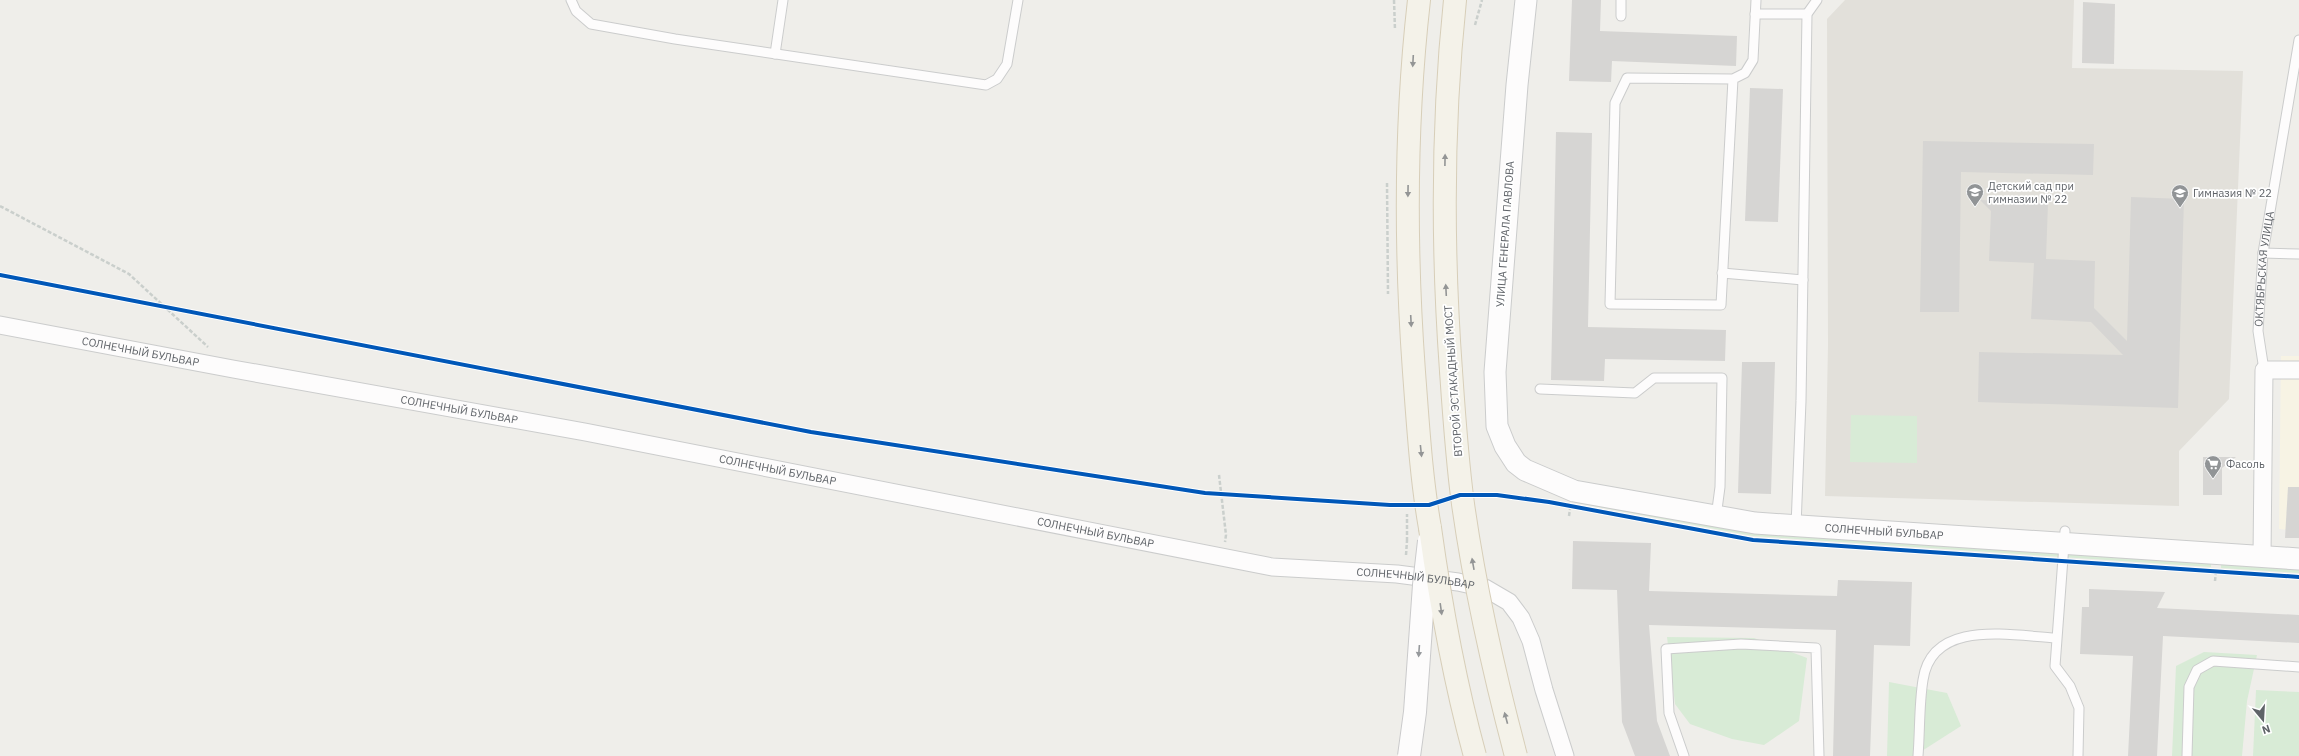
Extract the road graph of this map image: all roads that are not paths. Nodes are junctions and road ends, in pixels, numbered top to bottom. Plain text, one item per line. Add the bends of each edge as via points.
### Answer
1 (571, 0) edge
2 (783, 0) edge
3 (1018, 0) edge
4 (1418, 0) edge
5 (1455, 0) edge
6 (1526, 0) edge
7 (1621, 0) edge
8 (1756, 0) edge
9 (1817, 0) edge
10 (1755, 14) junction
11 (1807, 14) junction
12 (1620, 16) dead end
13 (2299, 40) edge
14 (774, 54) junction
15 (1733, 79) junction
16 (2263, 252) junction
17 (2299, 254) edge
18 (1722, 274) junction
19 (1803, 280) junction
20 (0, 324) edge
21 (2264, 370) junction
22 (2299, 370) edge
23 (1540, 389) dead end
24 (1516, 463) joint
25 (1716, 517) junction
26 (1796, 526) junction
27 (1430, 528) junction
28 (2064, 537) junction
29 (2262, 556) junction
30 (2299, 559) edge
31 (2056, 638) junction
32 (2299, 667) edge
33 (1409, 756) edge
34 (1475, 756) edge
35 (1516, 756) edge
36 (1565, 756) edge
37 (1684, 756) edge
38 (1819, 756) edge
39 (1918, 756) edge
40 (2078, 756) edge
41 (2187, 756) edge

1 - 14 lane via 576,11 591,24
2 - 14 lane
3 - 14 lane via 1007,64 997,79 986,85
4 -> 27 main road via 1409,162 1408,272 1416,401
35 -> 5 main road, ВТОРОЙ ЭСТАКАДНЫЙ МОСТ, bridge via 1476,582 1463,503 1455,426 1446,303 1444,211 1446,114
6 - 24 street, УЛИЦА ГЕНЕРАЛА ПАВЛОВА via 1494,372 1498,426 1505,446
7 - 12 lane
8 - 10 lane
9 - 11 lane
10 - 11 lane
10 - 15 lane via 1753,60 1745,73
11 - 19 lane
13 - 16 lane, ОКТЯБРЬСКАЯ УЛИЦА
15 - 18 lane
15 - 18 lane via 1627,78 1615,103 1610,304 1721,305
16 - 17 lane
16 - 21 lane, ОКТЯБРЬСКАЯ УЛИЦА via 2258,331
18 - 19 lane
19 - 26 lane
20 - 36 street, СОЛНЕЧНЫЙ БУЛЬВАР via 225,368 585,432 1272,567 1396,574 1485,588 1509,602 1521,618 1532,641
21 - 22 street
21 - 29 street
23 - 25 lane via 1635,393 1654,378 1722,378 1720,487
24 - 25 street, СОЛНЕЧНЫЙ БУЛЬВАР via 1525,470 1574,491
25 - 26 street, СОЛНЕЧНЫЙ БУЛЬВАР
26 - 28 street, СОЛНЕЧНЫЙ БУЛЬВАР
27 -> 33 main road, bridge
27 -> 34 main road, bridge via 1442,613 1458,694
28 - 29 street, СОЛНЕЧНЫЙ БУЛЬВАР
28 - 31 lane
29 - 30 street, СОЛНЕЧНЫЙ БУЛЬВАР
31 - 39 lane via 1970,634 1950,640 1931,656 1923,678
31 - 40 lane via 2055,666 2070,686 2079,708
32 - 41 lane via 2213,661 2197,670 2189,687
37 - 38 lane via 1669,713 1666,649 1741,644 1816,648

